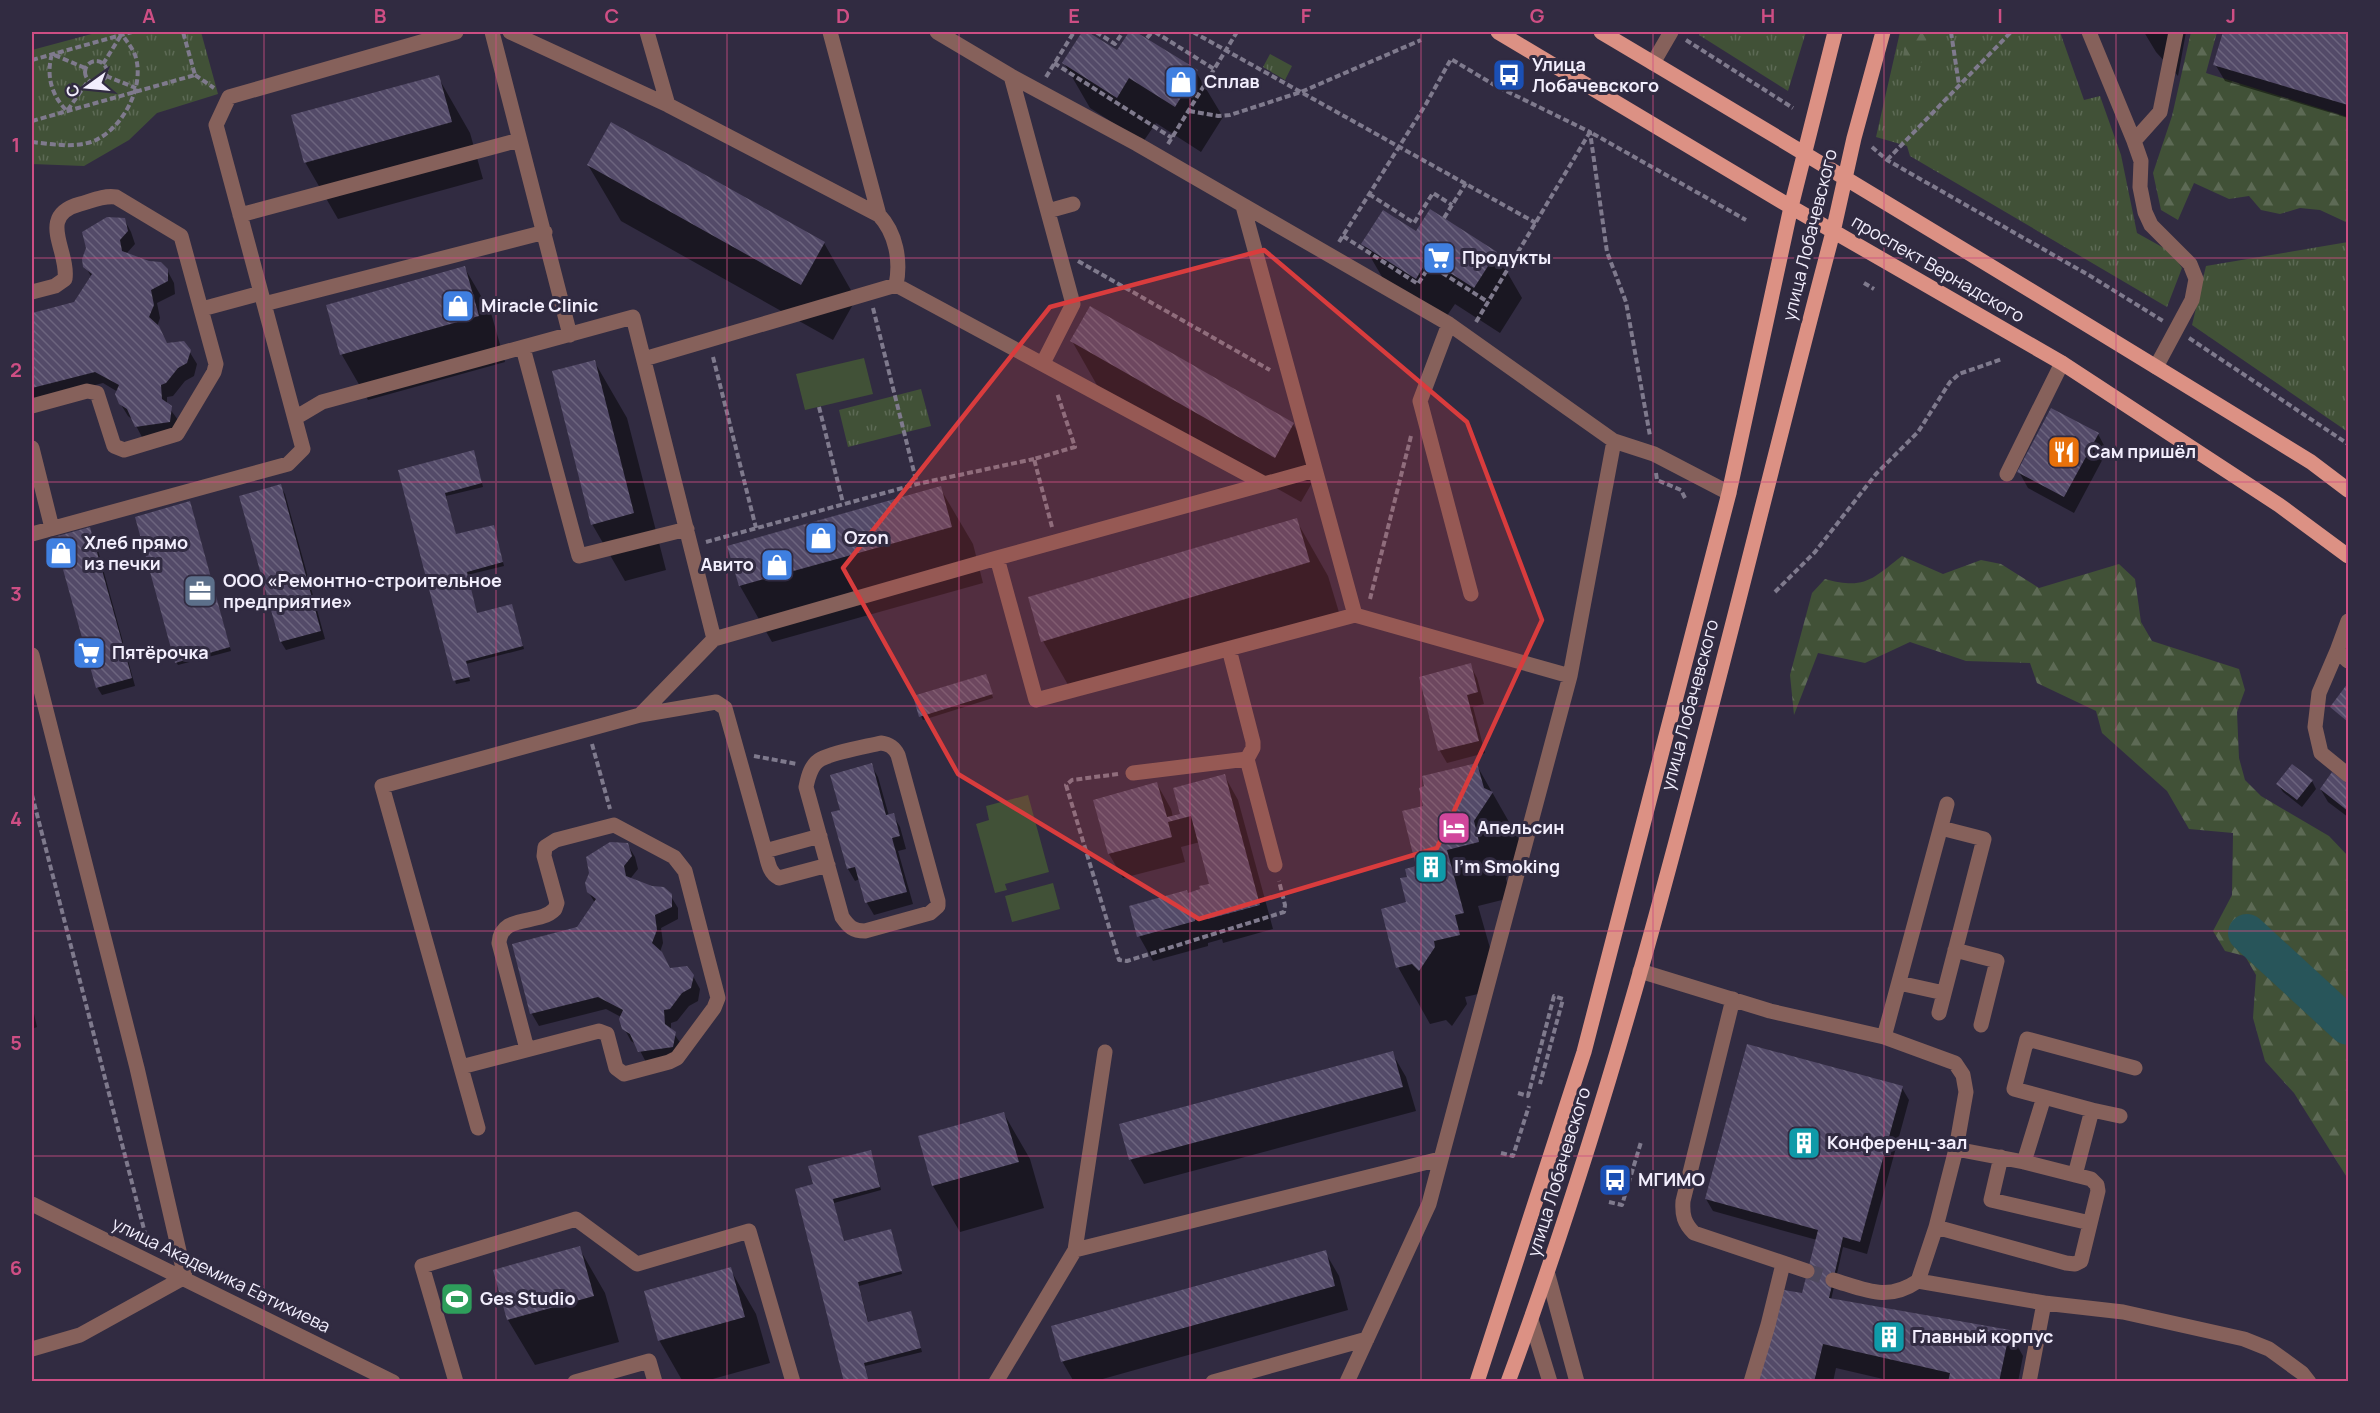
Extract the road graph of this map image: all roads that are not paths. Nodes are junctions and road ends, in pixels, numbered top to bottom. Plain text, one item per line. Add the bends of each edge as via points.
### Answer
1 (456, 32) edge
2 (492, 32) edge
3 (510, 32) edge
4 (647, 32) edge
5 (830, 32) edge
6 (937, 32) edge
7 (1498, 32) edge
8 (1601, 32) edge
9 (1835, 32) edge
10 (1883, 32) edge
11 (2089, 32) edge
12 (2176, 32) edge
13 (1677, 35) edge
14 (1653, 63) junction
15 (1011, 76) junction
16 (668, 105) junction
17 (519, 140) junction
18 (2134, 141) junction
19 (1804, 154) junction
20 (1846, 177) junction
21 (1073, 204) dead end
22 (1243, 206) junction
23 (1791, 207) junction
24 (1048, 212) junction
25 (240, 215) junction
26 (879, 215) junction
27 (545, 232) junction
28 (1833, 232) junction
29 (896, 285) junction
30 (32, 292) edge
31 (263, 298) junction
32 (202, 309) junction
33 (1449, 324) junction
34 (570, 335) junction
35 (523, 348) junction
36 (644, 359) junction
37 (2062, 363) junction
38 (1046, 365) junction
39 (2156, 367) junction
40 (32, 406) edge
41 (295, 418) junction
42 (1614, 441) junction
43 (32, 448) edge
44 (1315, 470) junction
45 (2007, 474) dead end
46 (1265, 484) junction
47 (2349, 490) edge
48 (1728, 493) junction
49 (52, 528) junction
50 (687, 529) junction
51 (32, 534) edge
52 (2349, 556) edge
53 (996, 558) junction
54 (1471, 594) dead end
55 (1355, 615) junction
56 (2349, 621) edge
57 (714, 639) junction
58 (1228, 649) junction
59 (32, 655) edge
60 (2343, 656) edge
61 (1570, 676) junction
62 (640, 715) junction
63 (1247, 759) junction
64 (1133, 772) road end
65 (2349, 775) edge
66 (1947, 804) dead end
67 (1941, 828) junction
68 (820, 836) junction
69 (765, 851) junction
70 (1275, 865) road end
71 (828, 866) junction
72 (1955, 950) junction
73 (1640, 971) junction
74 (1899, 983) junction
75 (1944, 993) junction
76 (1733, 999) junction
77 (1939, 1012) dead end
78 (1980, 1025) dead end
79 (1884, 1037) junction
80 (527, 1049) junction
81 (1105, 1052) dead end
82 (461, 1067) junction
83 (2134, 1068) dead end
84 (2044, 1097) junction
85 (2092, 1110) junction
86 (2120, 1116) dead end
87 (478, 1128) dead end
88 (1956, 1149) junction
89 (2001, 1157) junction
90 (1440, 1159) junction
91 (2024, 1162) junction
92 (2075, 1175) junction
93 (32, 1204) edge
94 (2090, 1222) junction
95 (1936, 1227) junction
96 (1075, 1250) junction
97 (1782, 1264) junction
98 (1807, 1271) tunnel mouth
99 (1548, 1275) junction
100 (185, 1277) junction
101 (1833, 1280) tunnel mouth
102 (1918, 1281) junction
103 (2044, 1303) junction
104 (1531, 1320) junction
105 (1366, 1339) junction
106 (32, 1349) edge
107 (393, 1382) edge
108 (456, 1382) edge
109 (575, 1382) edge
110 (655, 1382) edge
111 (793, 1382) edge
112 (996, 1382) edge
113 (1213, 1382) edge
114 (1347, 1382) edge
115 (1477, 1382) edge
116 (1508, 1382) edge
117 (1550, 1382) edge
118 (1577, 1382) edge
119 (1751, 1382) edge
120 (2029, 1382) edge
121 (2309, 1382) edge

1 - 25 street via 229,97 216,125
2 - 17 street
3 - 16 street
4 - 16 street
5 - 26 street
6 - 15 street
7 - 23 main road, проспект Вернадского
8 - 14 main road, проспект Вернадского
9 - 19 main road, улица Лобачевского
10 - 20 main road, улица Лобачевского
11 - 18 street
12 - 18 street via 2160,112
13 - 14 street
14 - 19 main road, проспект Вернадского
15 - 22 street
15 - 24 street
16 - 26 street
17 - 25 street
17 - 27 street
18 - 39 street via 2141,161 2140,187 2145,212 2151,225 2190,264 2196,279 2192,300
19 - 20 main road, проспект Вернадского
19 - 23 main road, улица Лобачевского
20 - 28 main road, улица Лобачевского
20 - 39 main road, проспект Вернадского
21 - 24 street
22 - 33 street
22 - 44 street
23 - 28 main road, проспект Вернадского
23 - 48 main road, улица Лобачевского
24 - 38 street via 1073,304
25 - 31 street
26 - 29 street via 890,226 900,268
27 - 31 street
27 - 34 street
28 - 37 main road, проспект Вернадского
28 - 73 main road, улица Лобачевского
29 - 36 street
29 - 38 street
30 - 32 street via 65,279 56,230 61,213 69,207 111,196 181,236
31 - 32 street
31 - 41 street
32 - 40 street via 215,368 181,430 173,437 119,450 112,441 101,400 92,391
33 - 42 street
33 - 54 street via 1420,400
34 - 35 street
34 - 36 street via 633,316
35 - 41 street via 322,402
35 - 50 street via 579,556
36 - 50 street
37 - 45 street
37 - 52 main road, проспект Вернадского
38 - 46 street
39 - 47 main road, проспект Вернадского via 2311,462
41 - 49 street via 303,449 288,464
42 - 48 street via 1654,454
42 - 61 street
43 - 49 street
44 - 46 street
44 - 55 street
46 - 53 street
48 - 115 main road, улица Лобачевского via 1584,1052
49 - 51 street
50 - 57 street
53 - 57 street
53 - 58 street via 1036,700
55 - 58 street
55 - 61 street
56 - 60 street
57 - 62 street
58 - 63 street via 1253,741
59 - 100 street via 137,1068
60 - 65 street via 2319,693 2314,727 2321,753
61 - 90 street
62 - 69 street via 721,703
62 - 82 street via 382,786
63 - 64 street
63 - 70 street
66 - 67 street
67 - 72 street via 1984,839
67 - 74 street
68 - 69 street
68 - 71 street
68 - 71 street via 806,787 813,767 820,759 881,742 888,744 894,749 938,906 930,914 858,931 850,928 842,917
69 - 71 street via 770,870 779,878
72 - 75 street
72 - 78 street via 1997,961
73 - 76 street
73 - 99 main road, улица Лобачевского
74 - 75 street
74 - 79 street
75 - 77 street
76 - 79 street
76 - 97 street via 1682,1214 1694,1233
79 - 88 street via 1955,1063 1963,1075 1966,1092
80 - 80 street via 599,1031 607,1034 619,1072 628,1073 677,1058 717,1003 682,865 674,857 614,825 545,847 555,909 503,928 499,943
80 - 82 street
81 - 96 street
82 - 87 street
83 - 84 street via 2027,1040 2014,1089
84 - 85 street
84 - 91 street
85 - 86 street
85 - 92 street
88 - 89 street
88 - 95 street
89 - 91 street
89 - 94 street via 1991,1200
90 - 96 street
90 - 105 street via 1429,1204
91 - 92 street
92 - 94 street via 2097,1185
93 - 100 street, улица Академика Евтихиева
94 - 95 street via 2081,1261 2075,1264
95 - 102 street
96 - 112 street
97 - 98 street
97 - 119 street
99 - 104 main road, улица Лобачевского
99 - 118 street
100 - 106 street via 80,1335
100 - 107 street, улица Академика Евтихиева
101 - 102 street via 1888,1294 1904,1291
102 - 103 street
103 - 120 street
103 - 121 street via 2123,1312 2244,1339 2269,1349
104 - 116 main road, улица Лобачевского
104 - 117 street
105 - 113 street
105 - 114 street
108 - 111 street via 422,1266 576,1219 637,1264 749,1231
109 - 110 street via 649,1361

